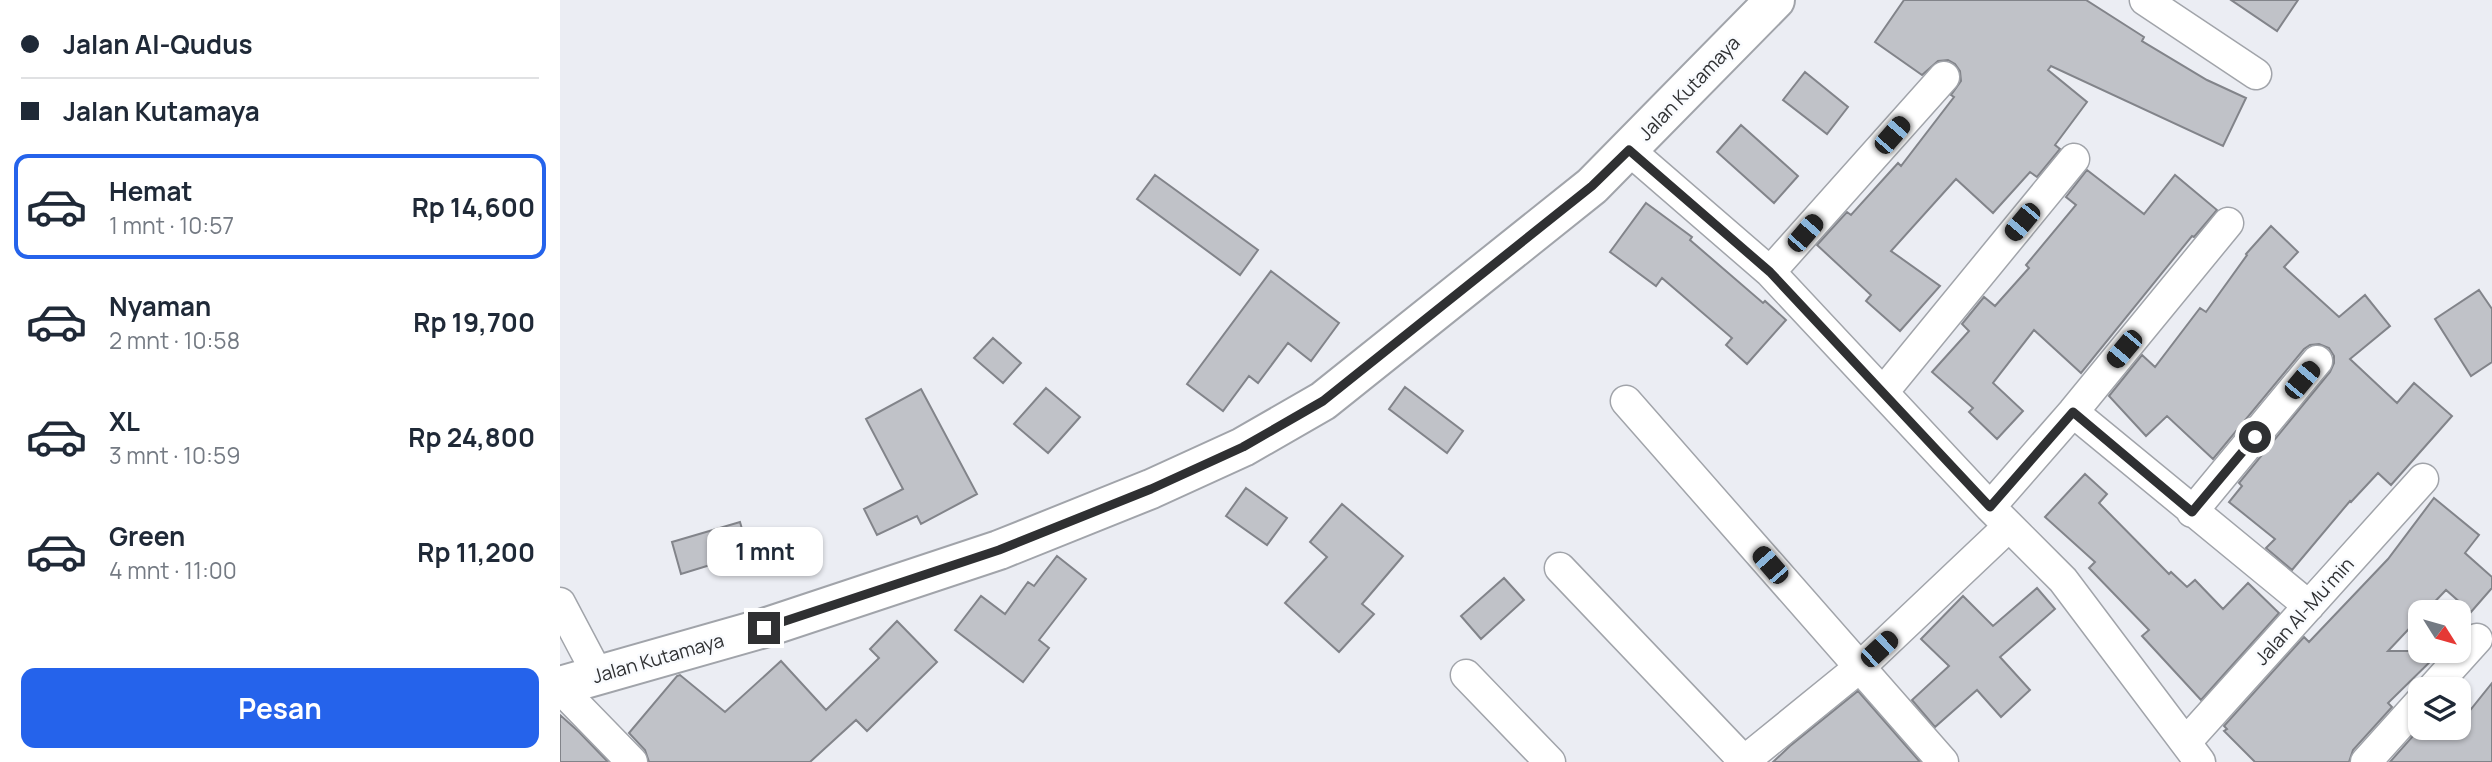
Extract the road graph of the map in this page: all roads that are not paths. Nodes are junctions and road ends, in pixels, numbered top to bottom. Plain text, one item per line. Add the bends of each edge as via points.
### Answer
1 (1775, 0) edge
2 (2145, 0) edge
3 (2256, 74) dead end
4 (1944, 77) dead end
5 (1629, 150) junction
6 (2074, 159) dead end
7 (2228, 223) dead end
8 (1770, 272) junction
9 (2318, 361) dead end
10 (1884, 391) junction
11 (1626, 401) dead end
12 (2073, 412) junction
13 (2423, 479) dead end
14 (2192, 512) junction
15 (1999, 516) junction
16 (1560, 568) dead end
17 (560, 603) edge
18 (2309, 606) junction
19 (2477, 639) dead end
20 (1860, 667) junction
21 (598, 675) junction
22 (1466, 675) dead end
23 (2443, 677) edge
24 (560, 687) edge
25 (2408, 715) edge
26 (2193, 752) edge
27 (632, 762) edge
28 (1550, 762) edge
29 (1744, 762) edge
30 (1943, 762) edge
31 (2366, 762) edge

1 - 5 main road, Jalan Kutamaya
2 - 3 street
4 - 8 street
5 - 8 street
5 - 21 main road, Jalan Kutamaya via 1592,186 1323,401 1243,447 999,550 764,628
6 - 10 street
7 - 12 street
8 - 10 street
9 - 14 street
10 - 15 street
11 - 20 street
12 - 14 street
12 - 15 street
13 - 18 street, Jalan Al-Mu'min
14 - 18 street
15 - 20 street
15 - 26 street via 2063,580
16 - 29 street
17 - 21 street
18 - 26 street, Jalan Al-Mu'min
19 - 23 street
20 - 29 street
20 - 30 street
21 - 24 main road, Jalan Kutamaya
22 - 28 street
24 - 27 street
25 - 31 street

